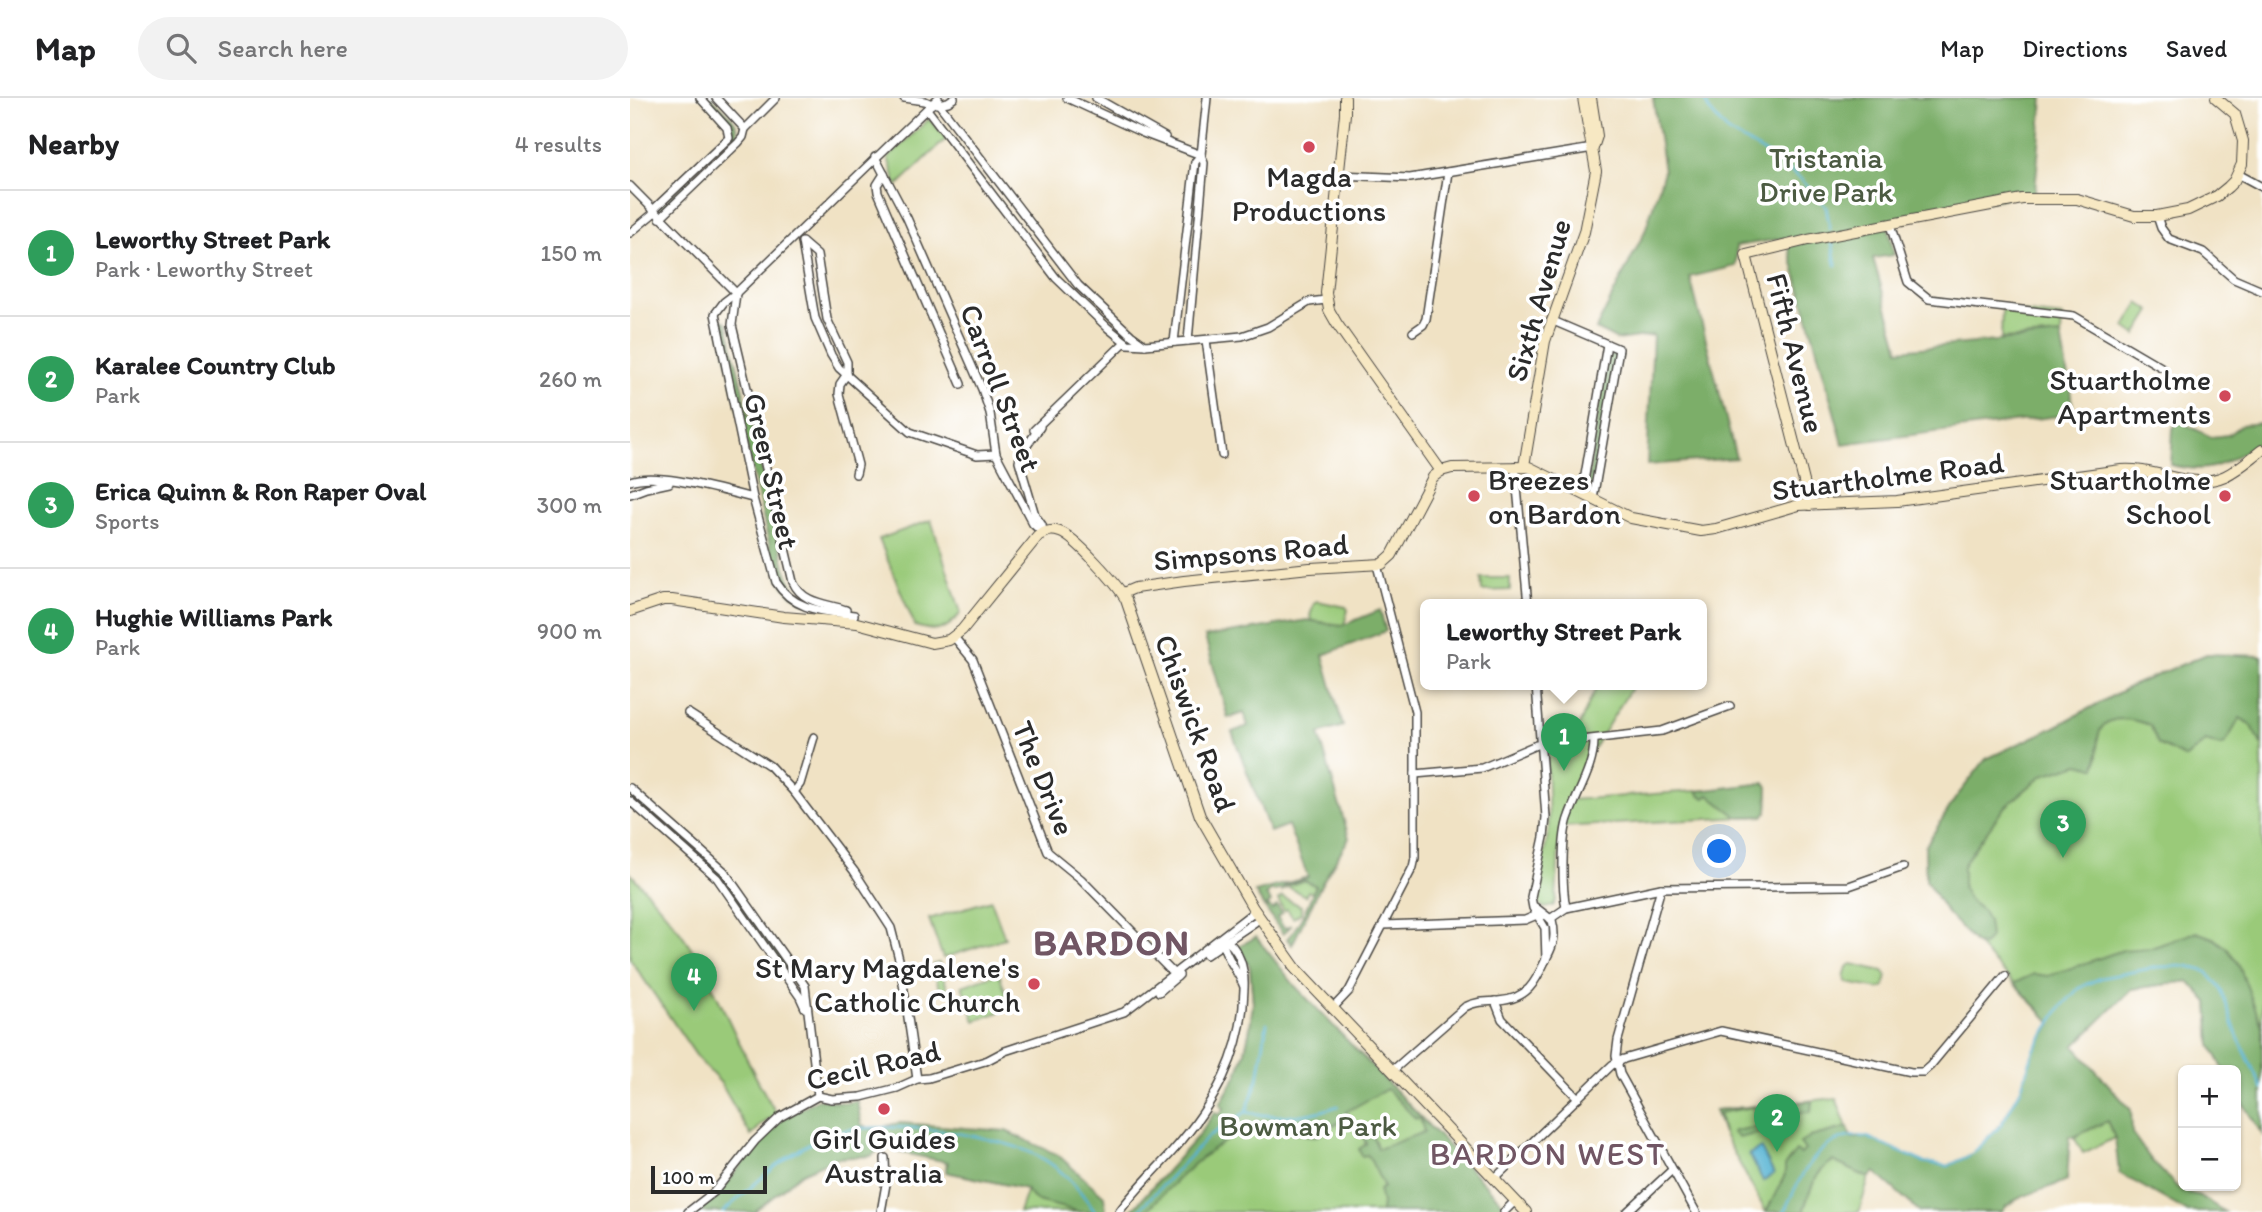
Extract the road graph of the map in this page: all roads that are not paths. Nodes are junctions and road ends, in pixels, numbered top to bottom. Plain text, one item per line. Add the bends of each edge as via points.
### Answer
1 (700, 98) edge
2 (716, 98) edge
3 (776, 98) edge
4 (904, 98) edge
5 (954, 98) edge
6 (1067, 98) edge
7 (1096, 98) edge
8 (1207, 98) edge
9 (1345, 98) edge
10 (1583, 98) edge
11 (1591, 98) edge
12 (2216, 98) edge
13 (934, 104) edge
14 (745, 129) junction
15 (1171, 142) junction
16 (1593, 148) junction
17 (1201, 155) junction
18 (709, 157) junction
19 (875, 157) junction
20 (716, 164) junction
21 (1448, 172) junction
22 (884, 174) junction
23 (2238, 174) junction
24 (1339, 175) junction
25 (630, 186) edge
26 (2262, 187) edge
27 (656, 213) junction
28 (2157, 216) junction
29 (1890, 225) junction
30 (795, 235) junction
31 (630, 236) edge
32 (934, 282) junction
33 (1078, 285) junction
34 (921, 288) junction
35 (2262, 291) edge
36 (1069, 292) junction
37 (736, 293) junction
38 (1326, 300) junction
39 (1551, 320) junction
40 (1413, 332) dead end
41 (1206, 340) junction
42 (1188, 341) junction
43 (1125, 342) junction
44 (1174, 342) junction
45 (1607, 344) junction
46 (1145, 345) junction
47 (2161, 367) dead end
48 (847, 374) junction
49 (961, 384) dead end
50 (1048, 415) junction
51 (1034, 430) dead end
52 (2262, 450) edge
53 (996, 454) junction
54 (1222, 455) dead end
55 (1519, 466) junction
56 (1441, 471) junction
57 (630, 472) edge
58 (856, 474) dead end
59 (631, 481) edge
60 (676, 482) junction
61 (1582, 493) junction
62 (630, 494) edge
63 (753, 498) junction
64 (1593, 499) junction
65 (1810, 505) junction
66 (1027, 510) junction
67 (1035, 515) junction
68 (1043, 533) junction
69 (1377, 565) junction
70 (1123, 593) junction
71 (1528, 599) edge
72 (630, 611) edge
73 (855, 619) junction
74 (954, 638) junction
75 (1536, 690) edge
76 (1730, 706) dead end
77 (688, 713) dead end
78 (814, 737) dead end
79 (1594, 740) junction
80 (1541, 744) junction
81 (1415, 774) junction
82 (630, 788) edge
83 (794, 792) junction
84 (630, 801) edge
85 (1903, 867) dead end
86 (1661, 888) junction
87 (1531, 900) junction
88 (1566, 908) junction
89 (1537, 915) junction
90 (1255, 917) junction
91 (1550, 919) junction
92 (1383, 925) junction
93 (1224, 941) junction
94 (1546, 960) junction
95 (1176, 975) junction
96 (2005, 976) dead end
97 (1495, 1001) junction
98 (1332, 1009) junction
99 (807, 1012) junction
100 (1617, 1062) junction
101 (1392, 1071) junction
102 (916, 1079) junction
103 (818, 1096) junction
104 (1578, 1098) junction
105 (885, 1158) dead end
106 (1672, 1170) junction
107 (1494, 1179) junction
108 (1515, 1201) junction
109 (1507, 1211) edge
110 (688, 1212) edge
111 (881, 1212) edge
112 (1119, 1212) edge
113 (1526, 1212) edge
114 (1628, 1212) edge
115 (1696, 1212) edge

1 - 18 street via 730,133
2 - 14 street
3 - 14 street
4 - 13 street
5 - 13 street
6 - 15 street
7 - 15 street
8 - 17 street
9 - 24 main road
10 - 16 main road, Sixth Avenue
11 - 16 main road, Sixth Avenue via 1597,136
12 - 23 main road via 2235,114 2240,128 2244,153
13 - 19 street, Greer Street
13 - 33 street
13 - 36 street
14 - 20 street via 742,139
15 - 17 street
16 - 21 street
16 - 39 main road, Sixth Avenue via 1595,171 1587,220
17 - 42 street via 1204,163
17 - 44 street via 1195,162
18 - 20 street
18 - 27 street
19 - 22 street, Carroll Street
19 - 30 street, Greer Street
20 - 27 street
21 - 24 street via 1405,178
21 - 40 street via 1426,318
22 - 32 street, Carroll Street
22 - 34 street, Carroll Street via 878,192
23 - 26 street
23 - 28 main road via 2204,203
24 - 38 main road
25 - 27 street
27 - 31 street
27 - 37 street
28 - 29 main road via 2119,213 2077,199 2022,199
28 - 35 street via 2168,239 2203,252 2234,279
29 - 47 street via 1908,282 1929,299 2074,316
29 - 65 main road, Fifth Avenue via 1746,255
30 - 37 street, Greer Street
30 - 48 street via 802,242 815,318 833,359
32 - 34 street, Carroll Street
32 - 53 street, Carroll Street via 987,401
33 - 36 street
33 - 46 street
34 - 49 street, Carroll Street
36 - 43 street
37 - 63 street, Greer Street via 716,311 715,320
37 - 73 street, Greer Street via 732,325 793,582 803,596
38 - 41 street via 1309,302 1253,333
38 - 56 main road via 1336,324
39 - 45 street
39 - 55 main road, Sixth Avenue
41 - 42 street
41 - 54 street
42 - 44 street
43 - 46 street
43 - 50 street
44 - 46 street
45 - 61 street
45 - 64 street via 1619,349
48 - 53 street via 911,432 978,455
48 - 58 street via 839,394 858,465
50 - 51 street
50 - 67 street via 1019,460
52 - 65 main road, Stuartholme Road via 2227,475 2204,481 2134,469 1897,501
53 - 66 street, Carroll Street
55 - 56 main road, Stuartholme Road
55 - 61 main road, Stuartholme Road via 1542,472
55 - 71 street
56 - 69 main road via 1433,477 1392,555
57 - 59 street
59 - 60 street
60 - 62 street
60 - 63 street
61 - 64 main road, Stuartholme Road
63 - 73 street, Greer Street via 779,587 805,608
64 - 65 main road, Stuartholme Road via 1630,518 1694,531
66 - 67 street, Carroll Street
66 - 68 street, Carroll Street
67 - 68 street, Carroll Street
68 - 70 main road, Simpsons Road via 1056,531 1068,536
68 - 74 main road
69 - 70 main road, Simpsons Road via 1184,581 1135,587
69 - 81 street, Simpsons Road via 1415,709
70 - 90 main road, Chiswick Road via 1200,816
72 - 73 main road via 667,600 784,617
73 - 74 main road via 932,643
74 - 95 street, The Drive via 973,660 1046,849
75 - 80 street
76 - 79 street via 1662,731
77 - 83 street via 770,766
78 - 83 street
79 - 80 street
79 - 88 street via 1594,756 1566,825
80 - 81 street via 1482,768
80 - 87 street via 1545,830
81 - 92 street, Simpsons Road via 1414,864
82 - 99 street via 728,875 805,986
83 - 102 street via 891,928
84 - 99 street via 717,878
85 - 86 street via 1849,886
86 - 88 street
86 - 100 street via 1618,1040
87 - 89 street
87 - 91 street
88 - 91 street
89 - 91 street
89 - 92 street via 1525,920
89 - 94 street via 1545,932
90 - 93 street, Cecil Road
90 - 98 main road, Chiswick Road via 1286,960
91 - 94 street via 1554,940
92 - 98 street, Simpsons Road via 1349,991
93 - 95 street, Cecil Road
93 - 112 street via 1243,967 1241,1026 1232,1062 1209,1106
94 - 97 street via 1528,989 1511,999
95 - 102 street, Cecil Road via 1126,1016 1079,1033 1054,1036 998,1060
96 - 100 street via 1923,1072 1721,1031
97 - 101 street via 1465,1007
97 - 104 street via 1502,1019
98 - 101 main road
99 - 103 street
100 - 104 street
100 - 106 street
101 - 107 main road
102 - 103 street, Cecil Road via 861,1097
103 - 110 street, Cecil Road via 780,1117 714,1192
104 - 107 street
105 - 111 street
106 - 114 street
106 - 115 street
107 - 108 main road
108 - 109 street
108 - 113 main road

